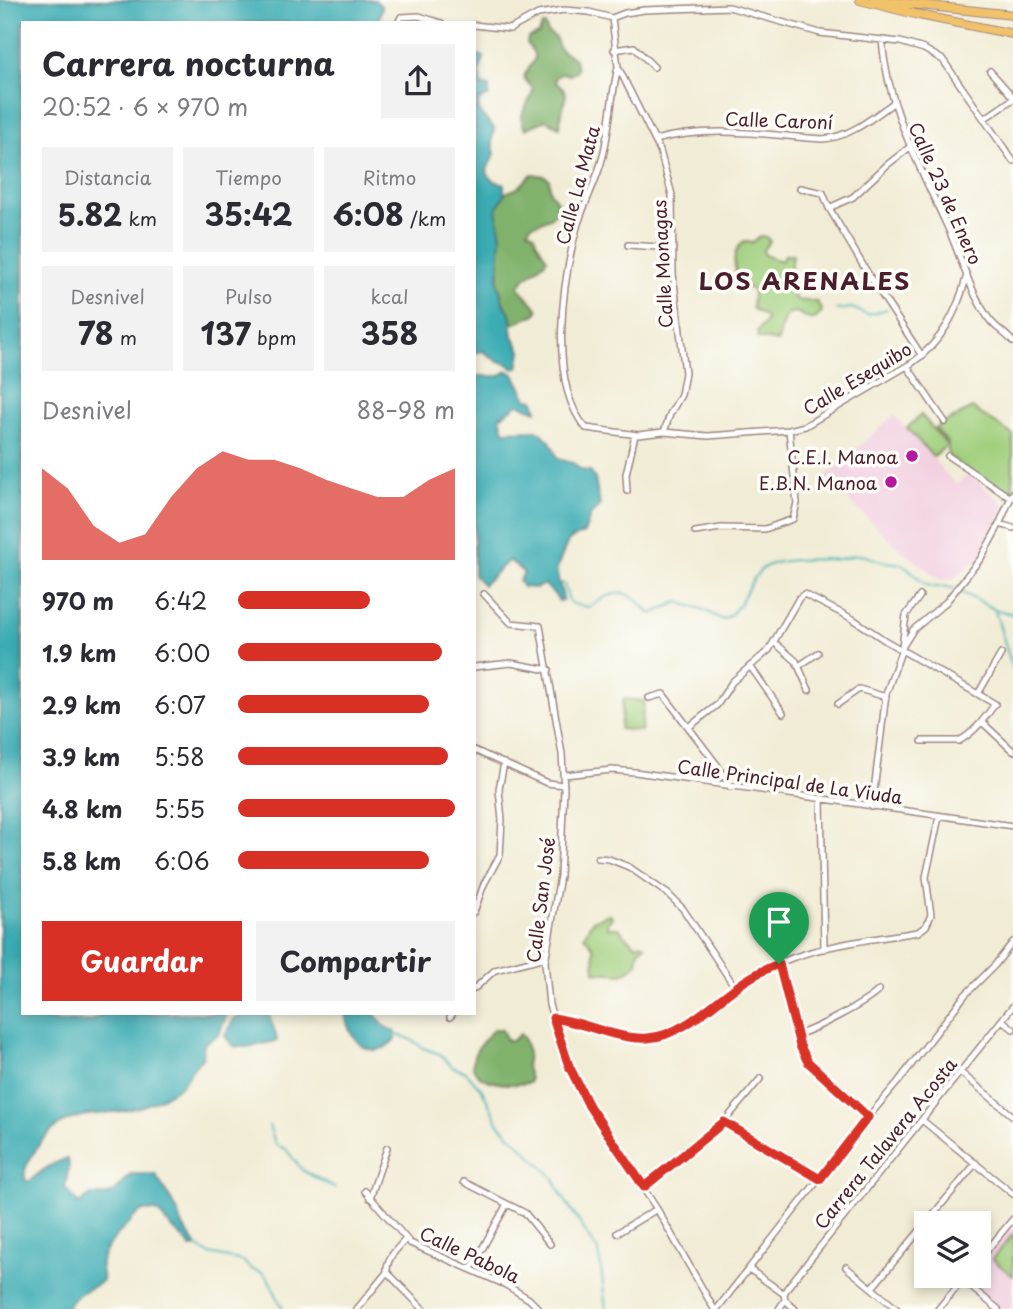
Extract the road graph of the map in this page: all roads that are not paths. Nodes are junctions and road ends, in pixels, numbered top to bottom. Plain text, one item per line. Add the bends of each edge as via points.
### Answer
1 (860, 0) edge
2 (872, 0) edge
3 (1013, 15) edge
4 (612, 18) junction
5 (399, 21) edge
6 (434, 21) edge
7 (476, 25) edge
8 (1013, 34) edge
9 (882, 41) junction
10 (614, 50) junction
11 (618, 67) junction
12 (654, 67) dead end
13 (990, 71) dead end
14 (1013, 98) edge
15 (893, 103) junction
16 (984, 119) junction
17 (655, 140) junction
18 (910, 147) junction
19 (1013, 161) edge
20 (800, 188) dead end
21 (829, 208) junction
22 (628, 245) dead end
23 (673, 248) junction
24 (967, 275) junction
25 (1013, 342) edge
26 (922, 356) junction
27 (907, 366) junction
28 (945, 422) dead end
29 (589, 429) joint
30 (789, 430) junction
31 (664, 432) junction
32 (635, 435) junction
33 (948, 456) dead end
34 (627, 491) dead end
35 (1012, 494) edge
36 (999, 524) junction
37 (1013, 528) edge
38 (695, 532) dead end
39 (484, 594) dead end
40 (920, 596) dead end
41 (774, 642) junction
42 (902, 650) junction
43 (818, 653) dead end
44 (1001, 654) dead end
45 (750, 666) junction
46 (799, 666) junction
47 (476, 667) edge
48 (549, 670) junction
49 (809, 690) dead end
50 (978, 694) junction
51 (886, 697) junction
52 (649, 698) dead end
53 (838, 704) dead end
54 (783, 713) dead end
55 (982, 722) junction
56 (690, 727) junction
57 (922, 741) dead end
58 (476, 751) edge
59 (1013, 751) edge
60 (504, 763) junction
61 (564, 775) junction
62 (564, 785) junction
63 (731, 787) junction
64 (821, 799) junction
65 (872, 807) junction
66 (939, 817) junction
67 (1013, 826) edge
68 (598, 858) dead end
69 (476, 906) edge
70 (1013, 942) edge
71 (824, 949) junction
72 (546, 957) junction
73 (779, 964) junction
74 (476, 987) edge
75 (736, 988) junction
76 (879, 990) dead end
77 (1013, 1006) edge
78 (553, 1018) junction
79 (1002, 1020) junction
80 (1013, 1029) edge
81 (797, 1035) junction
82 (960, 1072) junction
83 (761, 1078) dead end
84 (1013, 1116) edge
85 (868, 1117) junction
86 (922, 1120) junction
87 (724, 1122) junction
88 (387, 1148) dead end
89 (976, 1163) junction
90 (820, 1179) junction
91 (464, 1182) dead end
92 (644, 1187) junction
93 (365, 1191) dead end
94 (1013, 1194) edge
95 (370, 1198) junction
96 (507, 1204) junction
97 (657, 1209) junction
98 (1013, 1219) edge
99 (617, 1233) dead end
100 (406, 1239) junction
101 (550, 1244) dead end
102 (991, 1245) edge
103 (846, 1267) dead end
104 (471, 1269) junction
105 (749, 1269) junction
106 (387, 1272) junction
107 (872, 1288) junction
108 (956, 1288) edge
109 (975, 1288) edge
110 (784, 1297) junction
111 (358, 1309) edge
112 (423, 1309) edge
113 (539, 1309) edge
114 (716, 1309) edge
115 (779, 1309) edge
116 (795, 1309) edge
117 (897, 1309) edge
118 (938, 1309) edge
119 (998, 1309) edge

1 - 8 main road
2 - 3 main road
4 - 7 street via 564,10 538,14 510,29
4 - 9 street via 637,10 729,8 820,33
4 - 10 street, Calle Monagas
5 - 6 street via 410,16
9 - 15 street, Calle 23 de Enero
9 - 16 street via 906,43 943,60
10 - 11 street, Calle Monagas
10 - 12 street via 634,47
11 - 17 street, Calle Monagas
11 - 29 street, Calle La Mata via 603,153 577,229 565,299 565,380 579,419
13 - 14 street
14 - 16 street
15 - 17 street, Calle Caroní via 835,138 728,132
15 - 18 street, Calle 23 de Enero
16 - 19 street
17 - 23 street, Calle Monagas via 671,189
18 - 21 street via 853,197
18 - 24 street, Calle 23 de Enero
20 - 21 street via 823,193
21 - 26 street
22 - 23 street
23 - 31 street, Calle Monagas via 685,373 681,395
24 - 25 street, Calle 23 de Enero via 988,318
24 - 26 street, Calle Esequibo via 946,329
26 - 27 street, Calle Esequibo
27 - 28 street
27 - 30 street, Calle Esequibo via 814,421
29 - 32 street, Calle Esequibo
30 - 31 street, Calle Esequibo via 708,436
30 - 38 street via 797,503 793,519 765,529
31 - 32 street, Calle Esequibo
32 - 34 street
33 - 35 street
35 - 36 street
36 - 37 street
36 - 42 street via 981,558 953,593 913,629
39 - 48 street, Calle San José via 513,624 536,624 542,629
40 - 42 street via 906,615
41 - 42 street via 804,594
41 - 45 street
41 - 46 street
42 - 50 street
42 - 51 street
43 - 46 street
44 - 50 street
45 - 54 street
45 - 56 street via 732,682 721,701
46 - 49 street
47 - 48 street via 511,663
48 - 61 street, Calle San José
50 - 55 street via 995,704
51 - 53 street via 859,690
51 - 65 street
52 - 56 street via 663,694
55 - 57 street via 959,741
55 - 59 street
56 - 63 street
58 - 60 street
60 - 62 street via 547,783
60 - 69 street via 499,789 500,855
61 - 62 street, Calle San José
61 - 63 street, Calle Principal de La Viuda via 620,770
62 - 72 street, Calle San José via 560,876
63 - 64 street, Calle Principal de La Viuda
64 - 65 street, Calle Principal de La Viuda
64 - 71 street
65 - 66 street, Calle Principal de La Viuda
66 - 67 street, Calle Principal de La Viuda
66 - 71 street via 926,877 932,909 926,926 918,932
68 - 75 street via 629,867 668,894
70 - 85 street
71 - 73 street
72 - 74 street via 495,970
72 - 78 street, Calle San José
73 - 75 street
73 - 81 street
75 - 78 street via 687,1023 654,1037
76 - 81 street
77 - 79 street, Carrera Talavera Acosta
78 - 92 street, Calle San José via 589,1106
79 - 80 street
79 - 82 street, Carrera Talavera Acosta
81 - 85 street via 811,1067
82 - 84 street
82 - 86 street, Carrera Talavera Acosta
83 - 87 street
85 - 90 street
86 - 89 street
86 - 110 street, Carrera Talavera Acosta
87 - 90 street
87 - 92 street
88 - 95 street
89 - 94 street
89 - 107 street
90 - 105 street
91 - 96 street
92 - 97 street, Calle San José
93 - 95 street, Calle Pabola
95 - 100 street, Calle Pabola
96 - 101 street via 528,1216
96 - 104 street
97 - 99 street
97 - 114 street, Calle San José
98 - 102 street
100 - 104 street, Calle Pabola
100 - 106 street via 388,1262
103 - 107 street
104 - 113 street, Calle Pabola via 530,1299
105 - 110 street
105 - 114 street
106 - 111 street
106 - 112 street
107 - 117 street
108 - 118 street
109 - 119 street
110 - 115 street, Carrera Talavera Acosta
110 - 116 street

